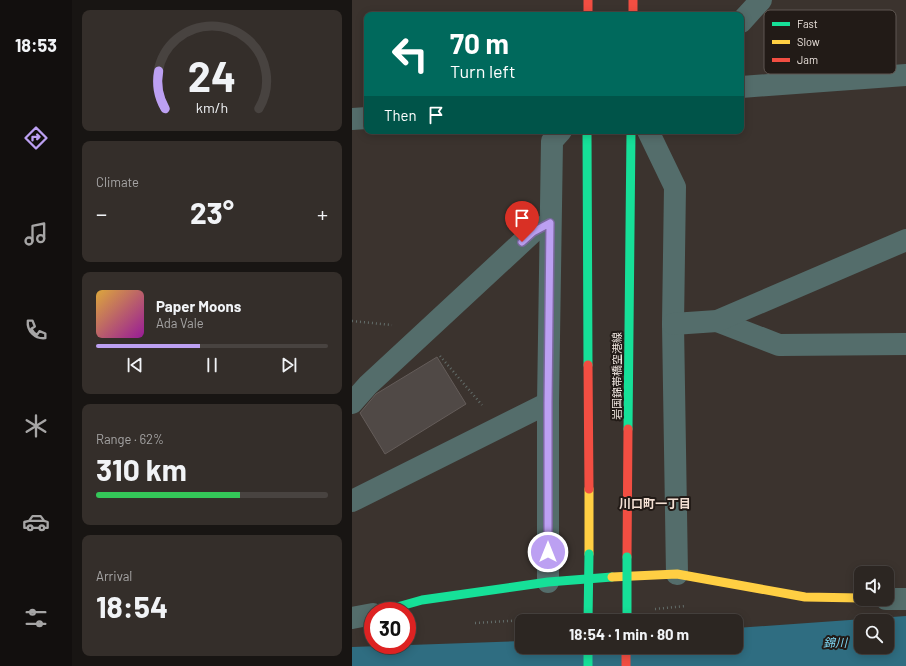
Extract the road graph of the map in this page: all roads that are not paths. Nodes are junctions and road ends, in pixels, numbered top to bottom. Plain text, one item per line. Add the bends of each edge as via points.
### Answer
1 (588, 0) edge
2 (633, 0) edge
3 (761, 0) edge
4 (588, 12) edge
5 (633, 12) edge
6 (744, 19) edge
7 (906, 75) edge
8 (744, 87) edge
9 (364, 118) edge
10 (352, 119) edge
11 (558, 134) edge
12 (587, 134) edge
13 (631, 134) edge
14 (649, 134) edge
15 (550, 223) junction
16 (906, 240) edge
17 (717, 321) junction
18 (673, 324) junction
19 (906, 344) edge
20 (352, 403) edge
21 (548, 403) junction
22 (352, 501) edge
23 (677, 574) junction
24 (548, 582) junction
25 (854, 598) edge
26 (894, 599) edge
27 (906, 599) edge
28 (415, 602) edge
29 (588, 614) edge
30 (627, 614) edge
31 (364, 616) edge
32 (352, 618) edge
33 (588, 654) edge
34 (626, 654) edge
35 (588, 666) edge
36 (626, 666) edge

1 - 4 main road
2 - 5 main road
3 - 6 street
7 - 8 street
9 - 10 street
11 - 15 street via 552,141
12 - 29 main road, bridge
13 - 30 main road, 岩国錦帯橋空港線, bridge
14 - 18 street via 675,187
15 - 20 street via 533,232
15 - 21 street
16 - 17 street
17 - 18 street
17 - 19 street via 779,345
18 - 23 street
21 - 22 street
21 - 24 street
23 - 24 main road
23 - 25 main road via 805,597
24 - 28 main road
26 - 27 street
31 - 32 street
33 - 35 main road
34 - 36 main road

